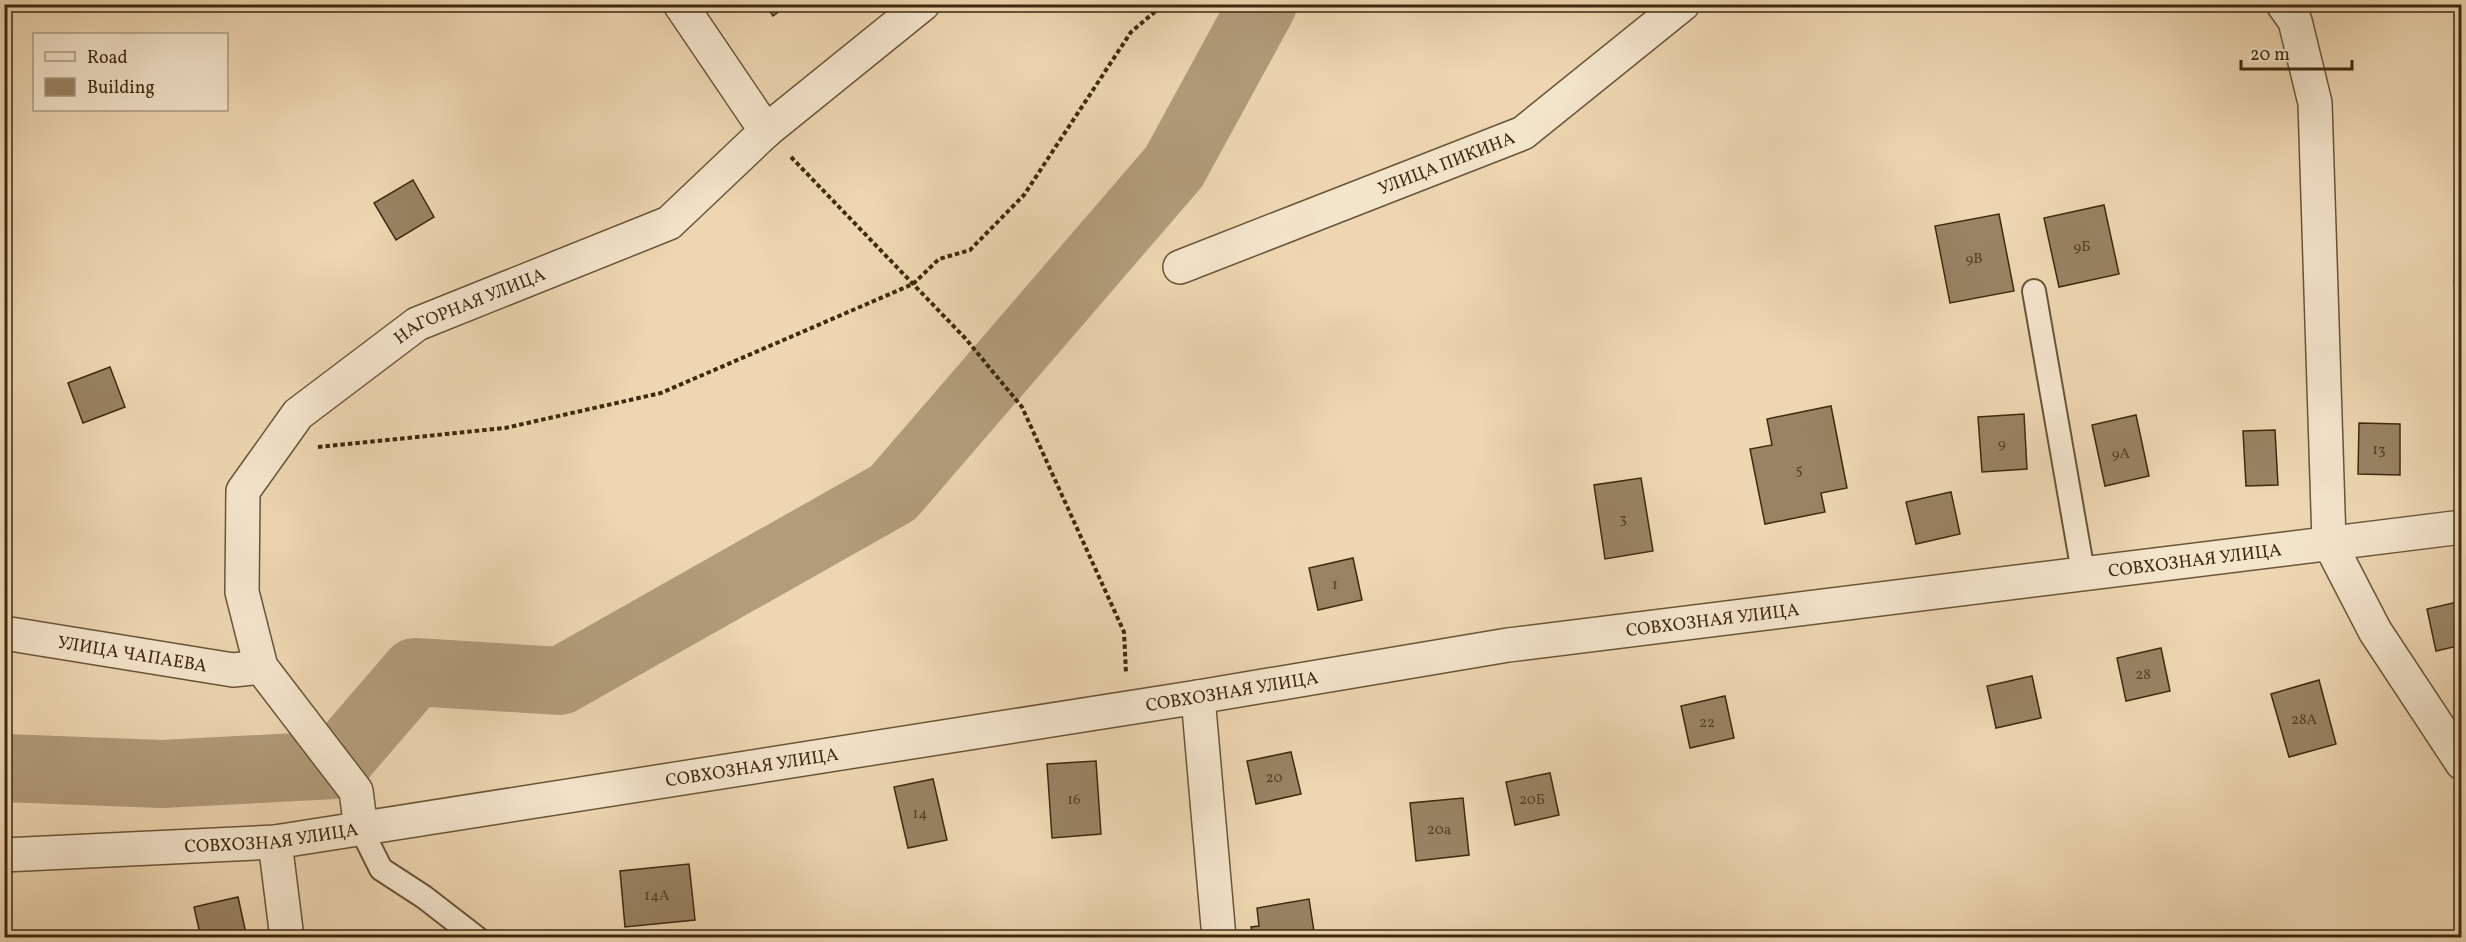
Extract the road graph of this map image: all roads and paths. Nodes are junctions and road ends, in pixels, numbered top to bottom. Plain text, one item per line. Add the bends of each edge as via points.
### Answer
1 (680, 4) edge
2 (923, 4) edge
3 (1164, 4) edge
4 (1683, 4) edge
5 (2283, 4) edge
6 (766, 131) junction
7 (1180, 267) dead end
8 (913, 284) junction
9 (2034, 291) dead end
10 (309, 447) dead end
11 (2462, 526) edge
12 (2329, 542) junction
13 (2083, 572) junction
14 (4, 633) edge
15 (261, 667) junction
16 (1198, 697) junction
17 (1128, 707) junction
18 (2462, 763) edge
19 (361, 829) junction
20 (275, 842) junction
21 (4, 855) edge
22 (287, 938) edge
23 (477, 938) edge
24 (1219, 938) edge

1 - 6 street
2 - 6 street, НАГОРНАЯ УЛИЦА
3 - 8 path via 1131,32 1024,195 970,250 939,259
4 - 7 street, УЛИЦА ПИКИНА via 1523,133
5 - 12 street via 2295,21 2314,103
6 - 8 path
6 - 15 street, НАГОРНАЯ УЛИЦА via 669,223 417,324 298,414 243,491 242,592
8 - 10 path via 661,393 505,428
8 - 17 path via 965,338 1022,407 1124,632
9 - 13 lane
11 - 12 street, СОВХОЗНАЯ УЛИЦА
12 - 13 street, СОВХОЗНАЯ УЛИЦА
12 - 18 street via 2375,631
13 - 16 street, СОВХОЗНАЯ УЛИЦА via 1508,645
14 - 15 street, УЛИЦА ЧАПАЕВА via 233,670
15 - 19 street, НАГОРНАЯ УЛИЦА via 356,791
16 - 17 street, СОВХОЗНАЯ УЛИЦА
16 - 24 street
17 - 19 street, СОВХОЗНАЯ УЛИЦА
19 - 20 street, СОВХОЗНАЯ УЛИЦА
19 - 23 lane via 381,869
20 - 21 street, СОВХОЗНАЯ УЛИЦА
20 - 22 street

